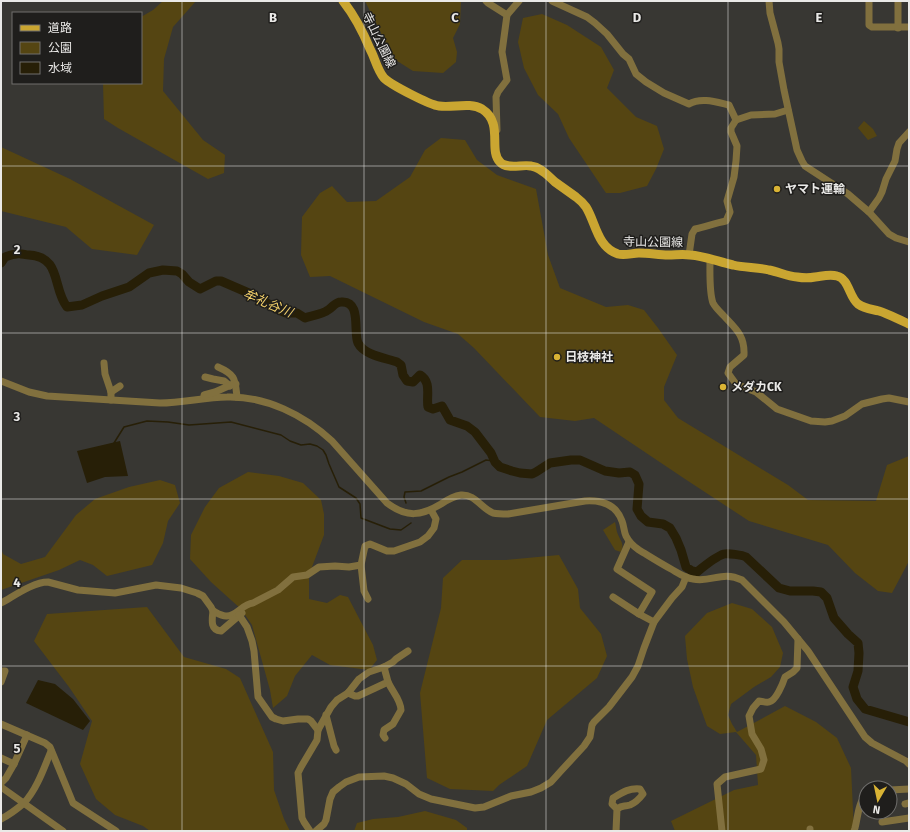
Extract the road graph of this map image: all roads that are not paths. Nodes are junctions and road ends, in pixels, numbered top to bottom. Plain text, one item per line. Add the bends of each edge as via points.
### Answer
1 (343, 1) edge
2 (486, 1) edge
3 (519, 1) edge
4 (552, 1) edge
5 (769, 1) edge
6 (869, 1) edge
7 (898, 1) edge
8 (507, 15) junction
9 (898, 28) junction
10 (909, 28) edge
11 (788, 110) junction
12 (736, 120) junction
13 (495, 132) junction
14 (909, 132) edge
15 (869, 212) junction
16 (909, 242) edge
17 (690, 255) junction
18 (710, 259) junction
19 (909, 324) edge
20 (104, 363) dead end
21 (218, 367) dead end
22 (205, 377) dead end
23 (1, 381) edge
24 (233, 385) junction
25 (120, 386) dead end
26 (111, 392) junction
27 (237, 397) junction
28 (202, 399) junction
29 (111, 400) junction
30 (909, 402) edge
31 (431, 510) junction
32 (629, 542) junction
33 (361, 565) junction
34 (686, 577) junction
35 (613, 598) dead end
36 (368, 599) dead end
37 (1, 603) edge
38 (253, 603) junction
39 (213, 611) junction
40 (639, 614) junction
41 (240, 615) junction
42 (654, 622) junction
43 (798, 638) junction
44 (408, 652) dead end
45 (384, 667) junction
46 (1, 671) edge
47 (1, 682) edge
48 (388, 682) junction
49 (348, 693) junction
50 (326, 715) junction
51 (1, 724) edge
52 (318, 730) junction
53 (27, 735) junction
54 (385, 738) dead end
55 (336, 750) dead end
56 (51, 751) junction
57 (1, 758) edge
58 (14, 764) junction
59 (909, 764) edge
60 (1, 783) edge
61 (1, 787) edge
62 (909, 789) edge
63 (898, 790) edge
64 (24, 803) junction
65 (617, 809) dead end
66 (858, 816) edge
67 (909, 818) edge
68 (1, 819) edge
69 (882, 822) dead end
70 (106, 825) junction
71 (63, 831) edge
72 (102, 831) edge
73 (116, 831) edge
74 (310, 831) edge
75 (316, 831) edge
76 (616, 831) edge
77 (722, 831) edge
78 (854, 831) edge

1 - 13 main road, 寺山公園線 via 354,16 378,70 385,79 434,106 478,107 492,120
2 - 8 street
3 - 8 street
4 - 12 street via 595,23 629,59 636,74 646,82 689,104 707,100 729,105
5 - 11 street
6 - 9 street via 869,25
7 - 9 street
8 - 13 street via 502,52 507,80 496,97
9 - 10 street
11 - 12 street via 775,114 751,115
11 - 15 street via 797,150 805,166 848,194
12 - 17 street via 731,128 737,146 734,177 727,201 730,212 726,221 695,230 692,234
13 - 17 main road, 寺山公園線 via 495,155 500,162 503,165 531,165 541,169 583,203 600,239 612,251 624,255
14 - 15 street via 899,143 895,161 884,187
15 - 16 street via 890,234
17 - 18 main road, 寺山公園線
18 - 19 main road, 寺山公園線 via 799,277 838,276 846,283 852,298 858,304
18 - 30 street via 713,303 740,335 744,344 744,354 730,367 728,373 736,384 756,392 777,408 819,422 840,418 862,404 882,399
20 - 26 street
21 - 24 street via 234,377
22 - 24 street
23 - 29 street via 28,392 47,396
24 - 27 street
24 - 28 street via 204,395
25 - 26 street
26 - 29 street
27 - 28 street
27 - 31 street via 271,404 316,427 395,509 411,513
28 - 29 street via 176,403
31 - 32 street via 462,495 469,496 490,511 500,514 594,500 614,509 622,521
31 - 33 street via 436,519 434,528 428,536 420,542 394,551 370,544 365,546
32 - 34 street via 638,550
32 - 40 street via 617,569 652,592
33 - 36 street via 364,591
33 - 38 street via 319,567 307,575 293,577 278,590
34 - 42 street via 682,587
34 - 43 street via 703,580 724,575 735,576 742,580
35 - 40 street
37 - 39 street via 43,582 78,590 115,592 156,585 197,593 203,596
38 - 39 street via 231,616
38 - 41 street
39 - 41 street via 212,623 218,631
40 - 42 street
41 - 52 street via 252,641 258,697 276,719 308,719
42 - 75 street via 632,677 594,722 590,737 584,746 551,782 531,792 475,808 431,799 394,778 374,775 359,777 346,782 333,792 326,820
43 - 59 street via 865,737
43 - 77 street via 797,668 785,676 773,700 759,701 748,716 752,734 764,760 761,769 726,777 716,784
44 - 45 street
45 - 48 street
45 - 49 street via 359,679
46 - 47 street via 5,671
48 - 49 street via 358,696
48 - 54 street via 400,703 401,710 393,724 384,730
49 - 50 street via 337,700
50 - 52 street
50 - 55 street
51 - 53 street
52 - 74 street via 317,740 298,773 302,818
53 - 56 street via 45,743
53 - 58 street
56 - 64 street via 42,773
56 - 70 street via 73,803
57 - 58 street
58 - 60 street
61 - 64 street
62 - 63 street
64 - 68 street
64 - 71 street
65 - 76 street
66 - 78 street
67 - 69 street
70 - 72 street
70 - 73 street

